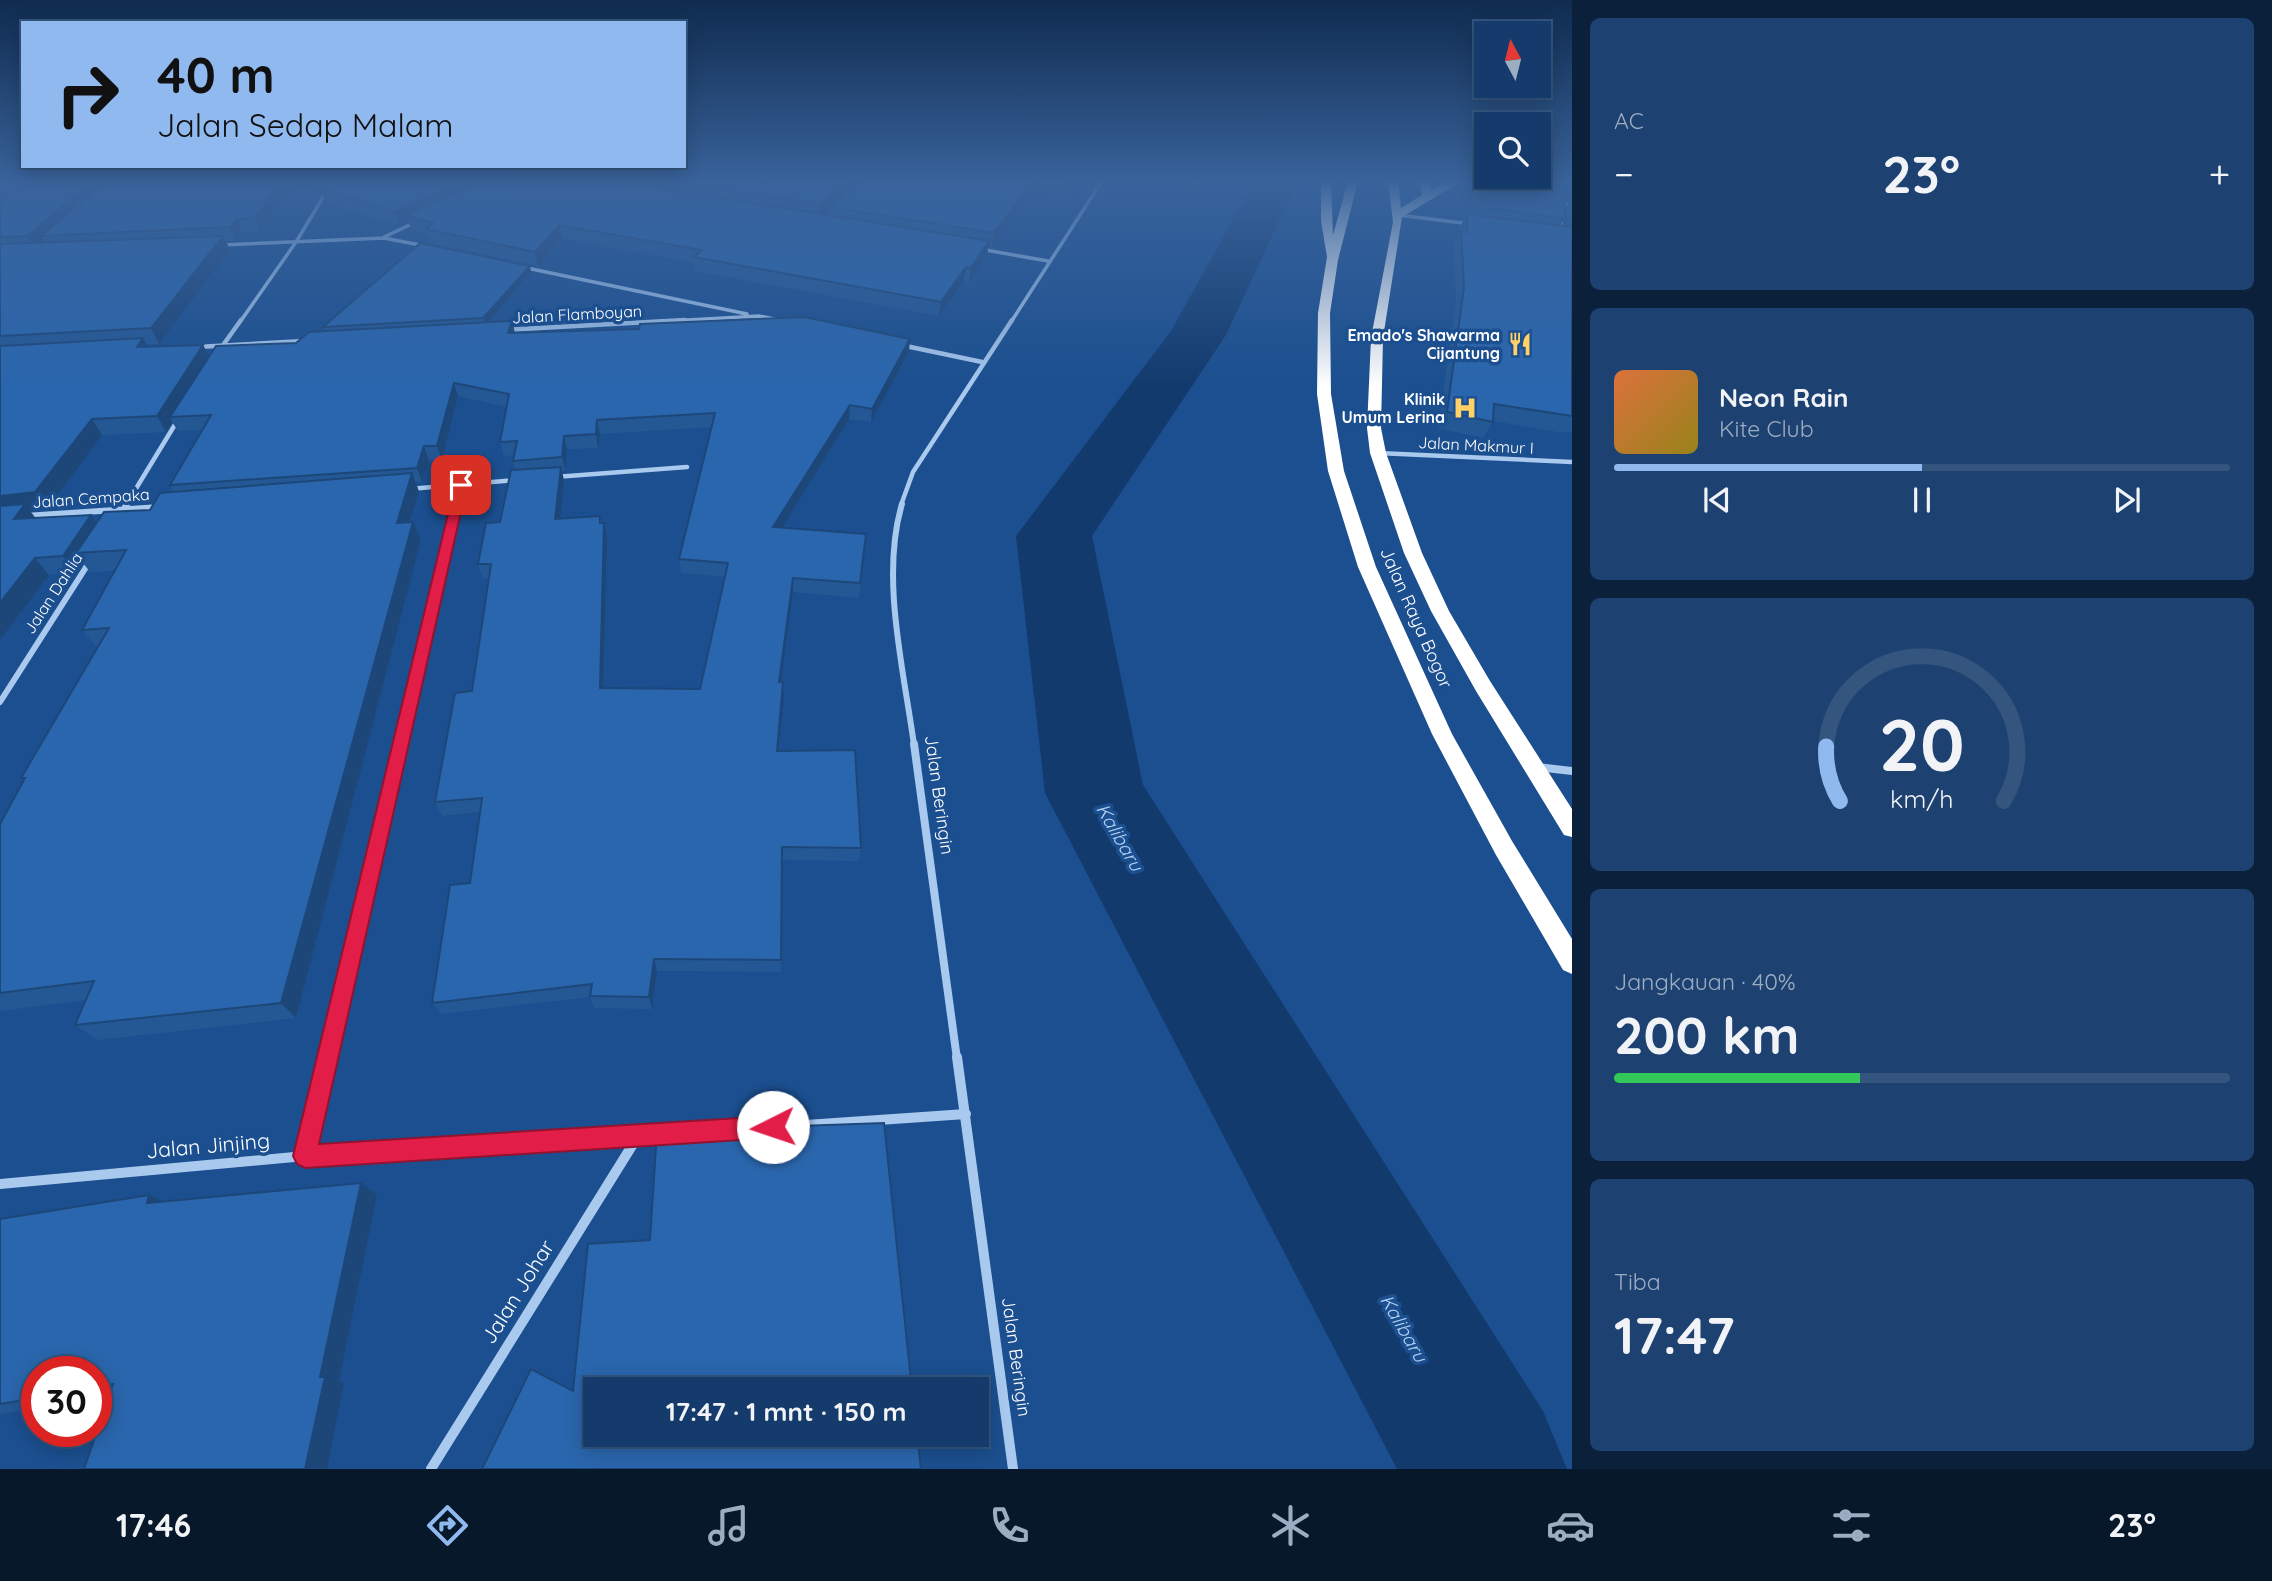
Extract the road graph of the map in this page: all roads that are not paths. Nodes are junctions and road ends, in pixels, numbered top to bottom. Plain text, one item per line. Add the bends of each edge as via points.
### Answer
1 (291, 250) edge
2 (982, 250) edge
3 (1056, 250) edge
4 (1330, 250) edge
5 (1336, 250) edge
6 (1391, 250) edge
7 (1332, 260) junction
8 (1048, 261) junction
9 (518, 266) edge
10 (759, 316) junction
11 (785, 321) edge
12 (498, 331) edge
13 (305, 341) edge
14 (888, 342) edge
15 (223, 346) junction
16 (195, 347) edge
17 (215, 357) edge
18 (982, 362) junction
19 (180, 416) edge
20 (1378, 453) junction
21 (1572, 462) edge
22 (687, 467) dead end
23 (541, 478) edge
24 (528, 480) edge
25 (461, 485) junction
26 (407, 489) edge
27 (164, 507) edge
28 (123, 510) junction
29 (14, 517) edge
30 (116, 521) edge
31 (94, 555) edge
32 (0, 702) edge
33 (1533, 766) junction
34 (1572, 771) edge
35 (1572, 828) edge
36 (1572, 962) edge
37 (965, 1114) junction
38 (746, 1129) edge
39 (679, 1133) edge
40 (638, 1136) junction
41 (305, 1156) junction
42 (0, 1184) edge
43 (431, 1469) edge
44 (1013, 1469) edge

1 - 15 street
2 - 8 street
3 - 8 street, Jalan Beringin
4 - 7 highway, Jalan Raya Bogor
5 - 7 highway, Jalan Raya Bogor
6 - 20 highway, Jalan Raya Bogor via 1377,338 1374,428
7 - 36 highway, Jalan Raya Bogor via 1325,313 1324,394 1329,438 1350,518 1367,567 1442,734
8 - 18 street, Jalan Beringin
9 - 10 street
10 - 11 street, Jalan Flamboyan
10 - 12 street, Jalan Flamboyan
13 - 15 street
14 - 18 street
15 - 16 street
15 - 17 street
18 - 37 street, Jalan Beringin via 913,472 896,522 892,553
19 - 28 street
20 - 21 street, Jalan Makmur I
20 - 33 highway, Jalan Raya Bogor via 1413,553 1440,611
22 - 23 street
24 - 25 street
25 - 26 street
25 - 41 street
27 - 28 street, Jalan Cempaka
28 - 29 street, Jalan Cempaka
28 - 30 street
31 - 32 street, Jalan Dahlia
33 - 34 street
33 - 35 highway, Jalan Raya Bogor
37 - 38 street
37 - 44 street, Jalan Beringin
39 - 40 street, Jalan Jinjing
40 - 41 street, Jalan Jinjing
40 - 43 street, Jalan Johar
41 - 42 street, Jalan Jinjing

